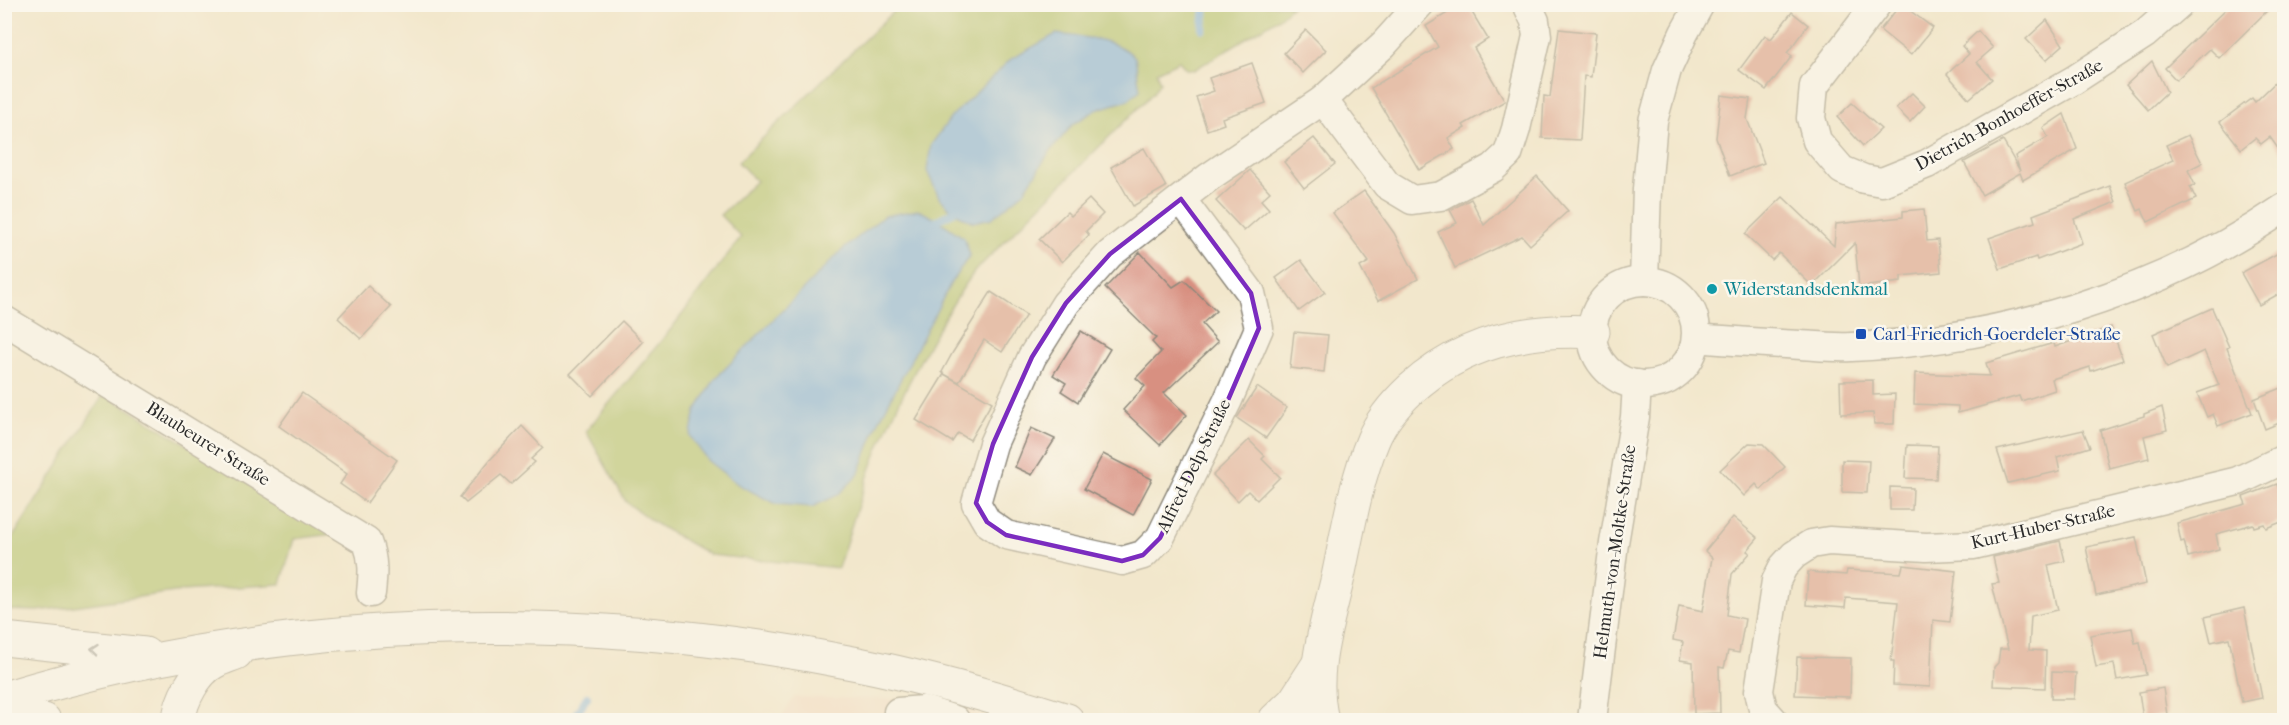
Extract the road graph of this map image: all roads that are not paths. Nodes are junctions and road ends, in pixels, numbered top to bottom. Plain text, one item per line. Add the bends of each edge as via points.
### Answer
1 (1420, 4) edge
2 (1527, 4) edge
3 (1700, 4) edge
4 (1877, 4) edge
5 (2179, 4) edge
6 (1323, 100) junction
7 (1181, 199) junction
8 (2284, 210) edge
9 (1644, 281) junction
10 (4, 320) edge
11 (1593, 332) junction
12 (1696, 339) junction
13 (1636, 384) junction
14 (2284, 459) edge
15 (371, 593) dead end
16 (4, 639) edge
17 (263, 642) junction
18 (174, 658) junction
19 (1318, 665) junction
20 (4, 698) edge
21 (898, 712) dead end
22 (4, 714) edge
23 (44, 720) edge
24 (179, 720) edge
25 (955, 720) edge
26 (1067, 720) edge
27 (1275, 720) edge
28 (1322, 720) edge
29 (1592, 720) edge
30 (1773, 720) edge

1 - 6 street, Alfred-Delp-Straße via 1384,44
2 - 6 street via 1538,36 1508,154 1493,168 1441,196 1412,200 1387,185
3 - 9 street via 1667,70 1653,121
4 - 5 street, Dietrich-Bonhoeffer-Straße via 1814,86 1811,118 1817,141 1842,170 1882,182 1927,164 2082,75 2145,34
6 - 7 street, Alfred-Delp-Straße
7 - 7 street, Alfred-Delp-Straße via 1110,254 1066,303 1032,357 993,444 976,503 987,522 1006,535 1122,561 1143,555 1160,538 1259,328 1251,293
8 - 12 street via 2221,246 2143,282 2053,314 1975,332 1920,342 1849,347
9 - 11 street via 1630,283 1608,296 1597,313
9 - 12 street via 1664,285 1680,295 1692,313
10 - 15 street, Blaubeurer Straße via 367,542 374,566
11 - 13 street via 1600,360 1610,372
11 - 19 main road via 1561,330 1513,336 1462,353 1426,376 1395,404 1374,438 1361,476
12 - 13 street via 1690,359 1675,375 1656,383
13 - 29 street, Helmuth-von-Moltke-Straße via 1635,417 1614,543
14 - 30 street, Kurt-Huber-Straße via 2238,481 1974,545 1926,547 1829,541 1811,544 1794,555 1776,581 1759,691 1763,709
18 -> 16 main road
17 - 18 main road
17 - 24 main road via 212,663 192,684 179,709
17 - 26 main road via 356,632 469,628 589,630 708,639 858,664 987,695
18 - 20 main road
19 - 27 main road via 1294,702
19 - 28 main road
21 - 25 street via 924,710
22 - 23 main road

